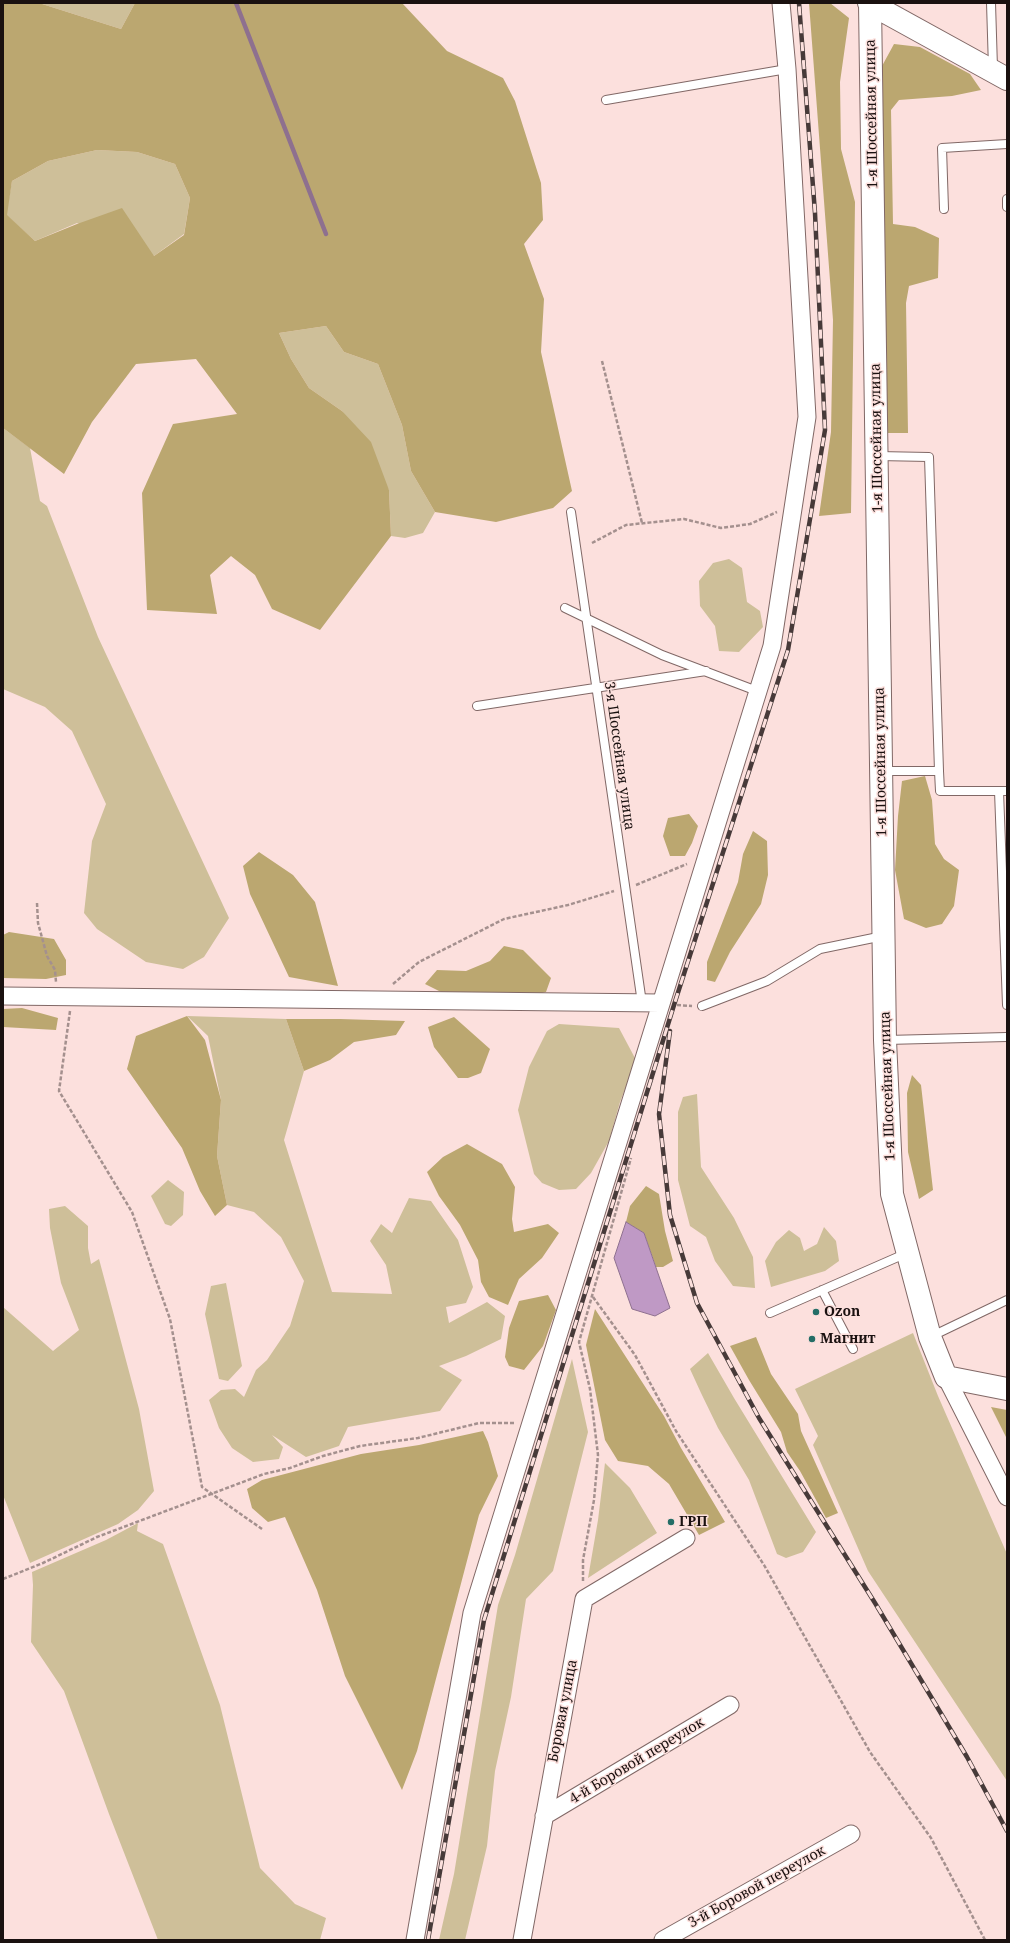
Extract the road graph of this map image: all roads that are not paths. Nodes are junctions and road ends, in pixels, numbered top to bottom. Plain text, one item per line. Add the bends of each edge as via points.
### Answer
1 (781, 3) edge
2 (991, 3) edge
3 (870, 4) edge
4 (787, 69) junction
5 (1000, 75) edge
6 (606, 100) dead end
7 (1007, 144) edge
8 (1007, 199) edge
9 (1007, 207) edge
10 (944, 209) dead end
11 (877, 456) junction
12 (571, 512) dead end
13 (565, 608) dead end
14 (586, 618) junction
15 (706, 672) junction
16 (596, 688) junction
17 (757, 691) junction
18 (477, 706) dead end
19 (881, 771) junction
20 (939, 771) junction
21 (1003, 791) edge
22 (884, 936) junction
23 (3, 996) edge
24 (642, 1002) junction
25 (660, 1003) junction
26 (1007, 1005) edge
27 (702, 1006) road end
28 (1007, 1037) edge
29 (885, 1040) junction
30 (908, 1253) junction
31 (822, 1290) junction
32 (1007, 1300) edge
33 (770, 1313) dead end
34 (930, 1337) junction
35 (853, 1349) dead end
36 (946, 1377) junction
37 (1007, 1389) edge
38 (1007, 1497) edge
39 (686, 1538) dead end
40 (730, 1706) dead end
41 (544, 1816) junction
42 (852, 1834) dead end
43 (416, 1940) edge
44 (522, 1940) edge
45 (663, 1940) edge

1 - 4 street
2 - 5 lane
3 - 5 street
3 - 11 street, 1-я Шоссейная улица
4 - 6 lane
4 - 17 street via 807,417 772,646
7 - 10 lane via 942,148
8 - 9 lane
11 - 19 street, 1-я Шоссейная улица
11 - 20 lane via 929,457
12 - 14 lane, 3-я Шоссейная улица
13 - 14 lane
14 - 15 lane via 662,655
14 - 16 lane, 3-я Шоссейная улица
15 - 16 lane
15 - 17 lane
16 - 18 lane
16 - 24 lane, 3-я Шоссейная улица
17 - 25 street
19 - 20 lane
19 - 22 street, 1-я Шоссейная улица
20 - 21 lane via 940,791
21 - 26 lane
22 - 27 lane via 820,949 767,981
22 - 29 street, 1-я Шоссейная улица
23 - 24 street
24 - 25 street
25 - 43 street via 472,1612
28 - 29 lane
29 - 30 street, 1-я Шоссейная улица via 892,1194
30 - 31 lane
30 - 34 street, 1-я Шоссейная улица
31 - 33 lane
31 - 35 lane
32 - 34 lane
34 - 36 street, 1-я Шоссейная улица
36 - 37 street
36 - 38 street, 1-я Шоссейная улица
39 - 41 street, Боровая улица via 584,1599
40 - 41 street, 4-й Боровой переулок
41 - 44 street, Боровая улица
42 - 45 street, 3-й Боровой переулок

